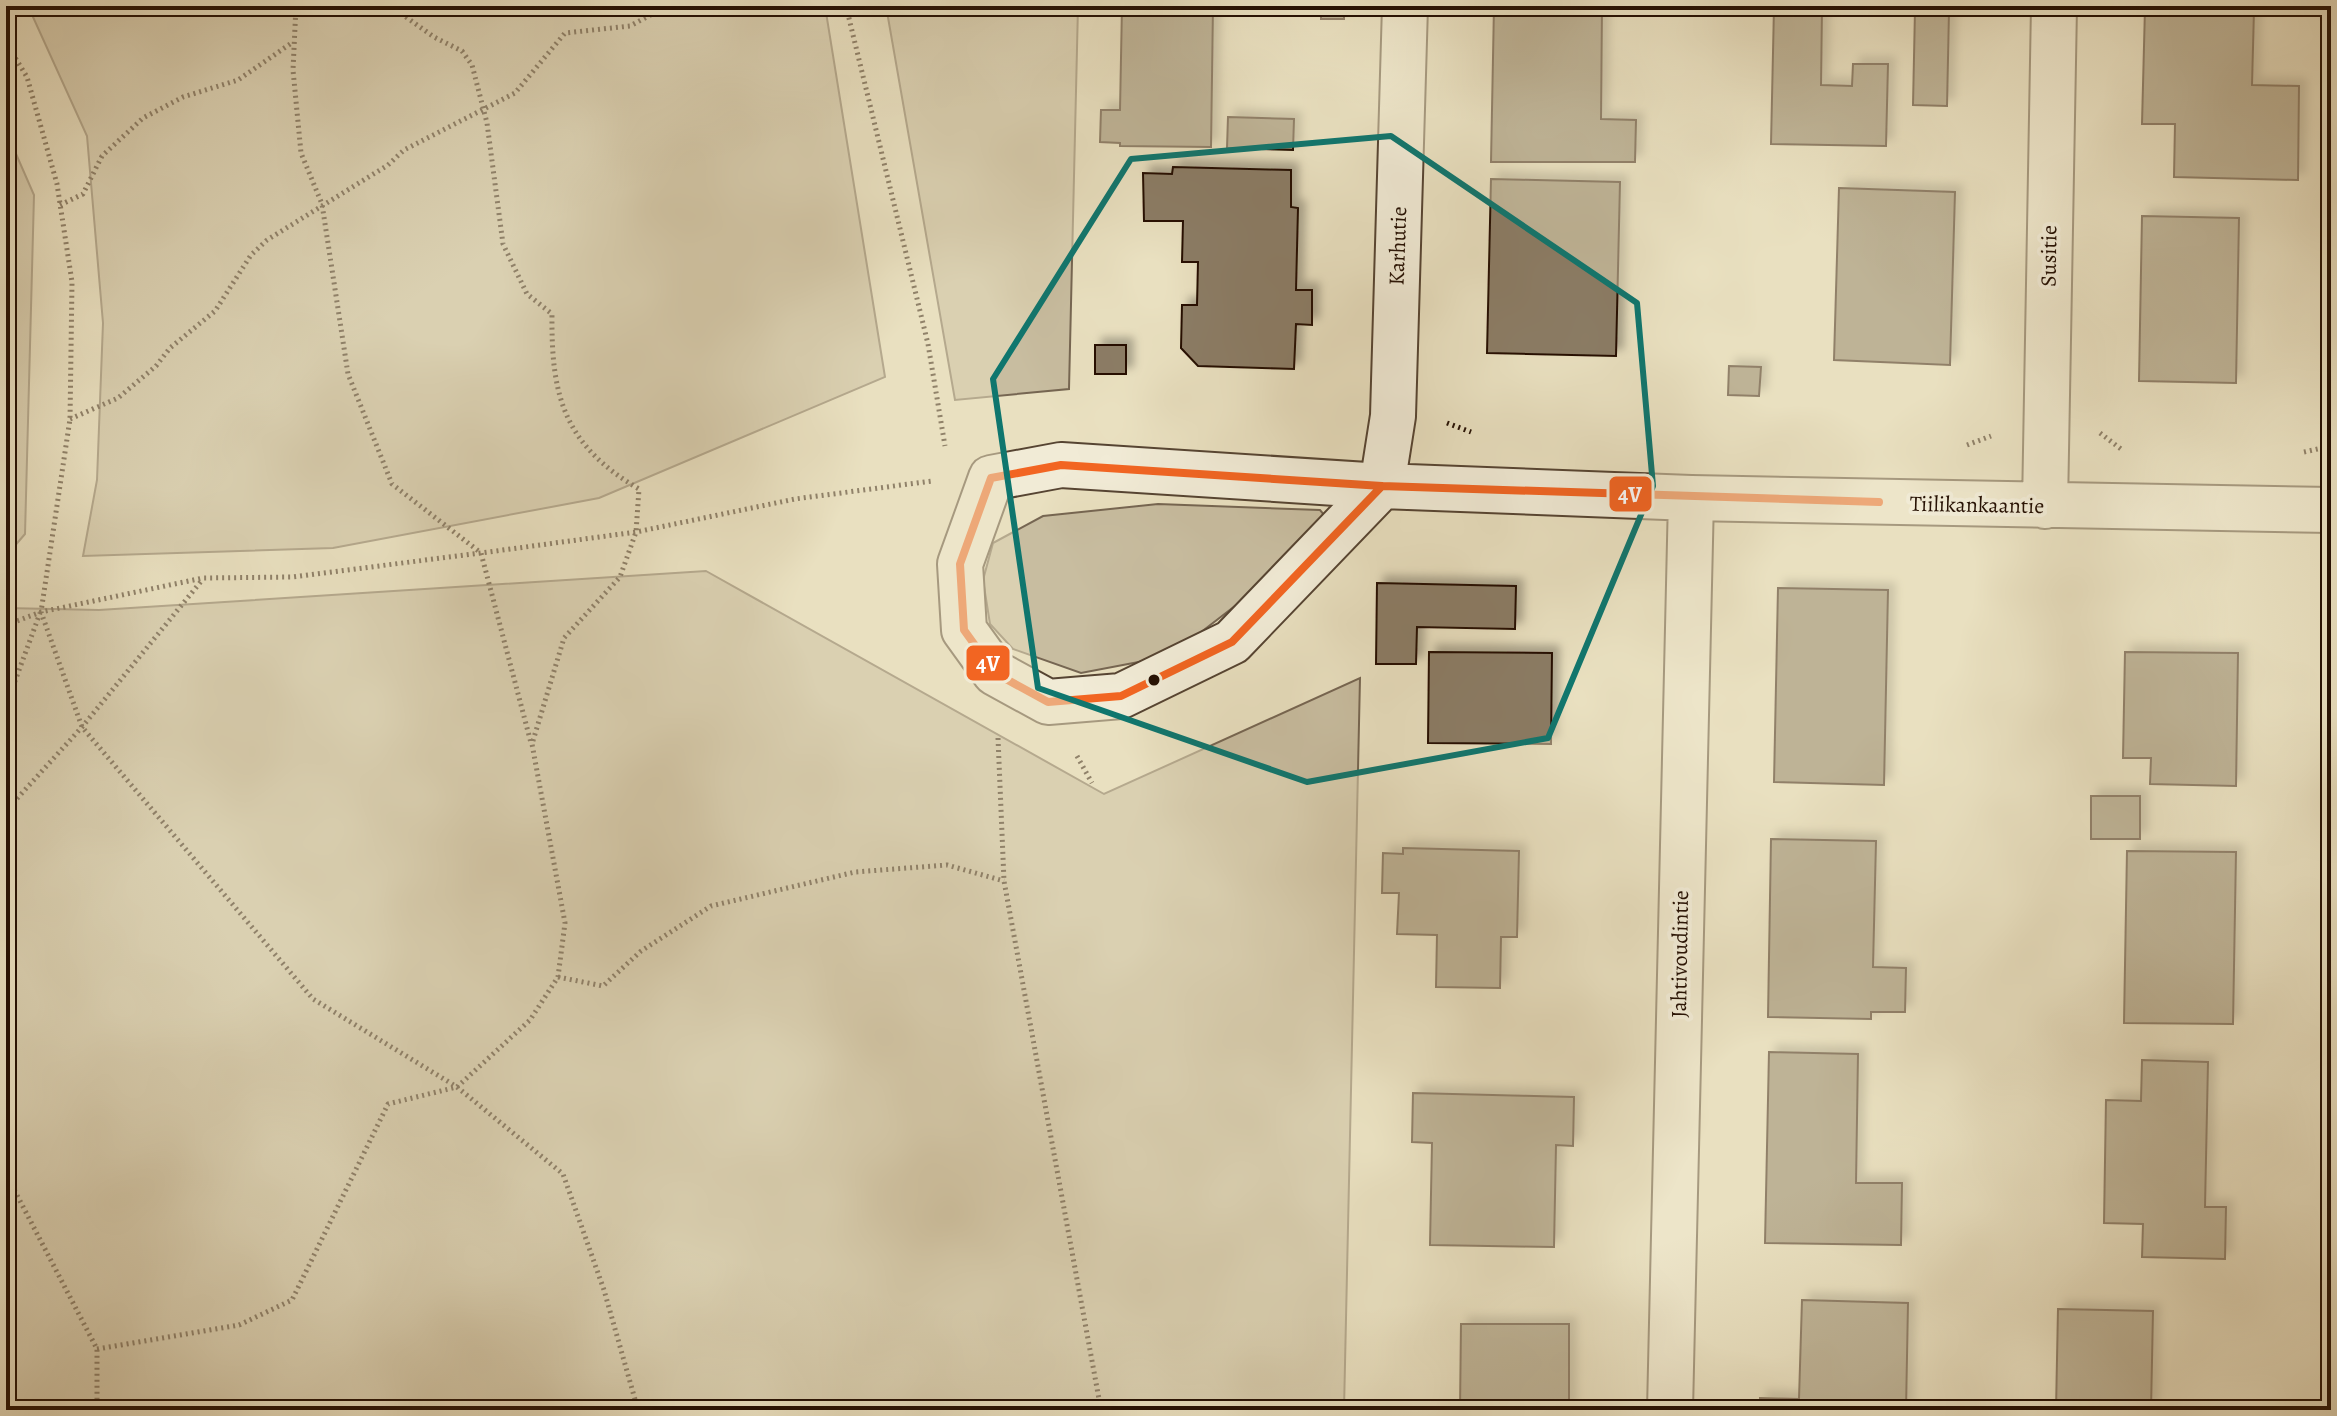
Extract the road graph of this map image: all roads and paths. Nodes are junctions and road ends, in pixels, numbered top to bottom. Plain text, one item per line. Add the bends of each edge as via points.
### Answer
1 (296, 6) edge
2 (372, 6) edge
3 (667, 6) edge
4 (846, 6) edge
5 (1405, 6) edge
6 (2054, 6) edge
7 (294, 41) junction
8 (6, 43) edge
9 (483, 109) junction
10 (322, 204) junction
11 (60, 205) junction
12 (70, 419) junction
13 (971, 478) junction
14 (1382, 486) junction
15 (1691, 498) junction
16 (2045, 506) junction
17 (2331, 510) edge
18 (636, 532) junction
19 (481, 553) junction
20 (203, 578) junction
21 (41, 612) junction
22 (6, 625) edge
23 (995, 673) junction
24 (82, 727) junction
25 (532, 744) junction
26 (13, 803) junction
27 (6, 823) edge
28 (1004, 881) junction
29 (558, 977) junction
30 (457, 1087) junction
31 (6, 1174) edge
32 (97, 1349) junction
33 (97, 1410) edge
34 (638, 1410) edge
35 (1101, 1410) edge
36 (1670, 1410) edge

1 - 7 path
2 - 9 path via 399,12 462,51 472,65
3 - 9 path via 630,26 565,33 515,93
4 - 13 path via 928,344
5 - 14 street, Karhutie via 1393,416
6 - 16 street, Susitie
7 - 10 path via 301,153
7 - 11 path via 238,80 183,97 143,118 102,156 83,194
8 - 11 path via 27,77
9 - 10 path via 404,150
9 - 18 path via 503,244 527,294 552,314 552,366 578,439 611,472 639,489
10 - 12 path via 251,255 215,311 156,366 118,398
10 - 19 path via 348,374 392,484
11 - 12 path via 72,282
12 - 21 path
13 - 14 street, Tiilikankaantie via 1061,465
13 - 18 path via 795,499
13 - 23 street via 960,564 964,630
14 - 15 street, Tiilikankaantie
14 - 23 street via 1232,642 1121,696 1048,702
15 - 16 street, Tiilikankaantie
15 - 36 street, Jahtivoudintie
16 - 17 street, Tiilikankaantie
18 - 19 path
18 - 25 path via 620,577 564,638
19 - 20 path via 292,577
19 - 25 path
20 - 21 path
20 - 24 path
21 - 22 path
21 - 24 path
21 - 26 path via 7,703
23 - 28 path
24 - 26 path
24 - 30 path via 313,999
25 - 29 path via 565,923
26 - 27 path
28 - 29 path via 947,865 855,872 711,906 641,951 603,986
28 - 35 path
29 - 30 path via 530,1020
30 - 32 path via 388,1104 292,1300 239,1325
30 - 34 path via 563,1174
31 - 32 path
32 - 33 path

